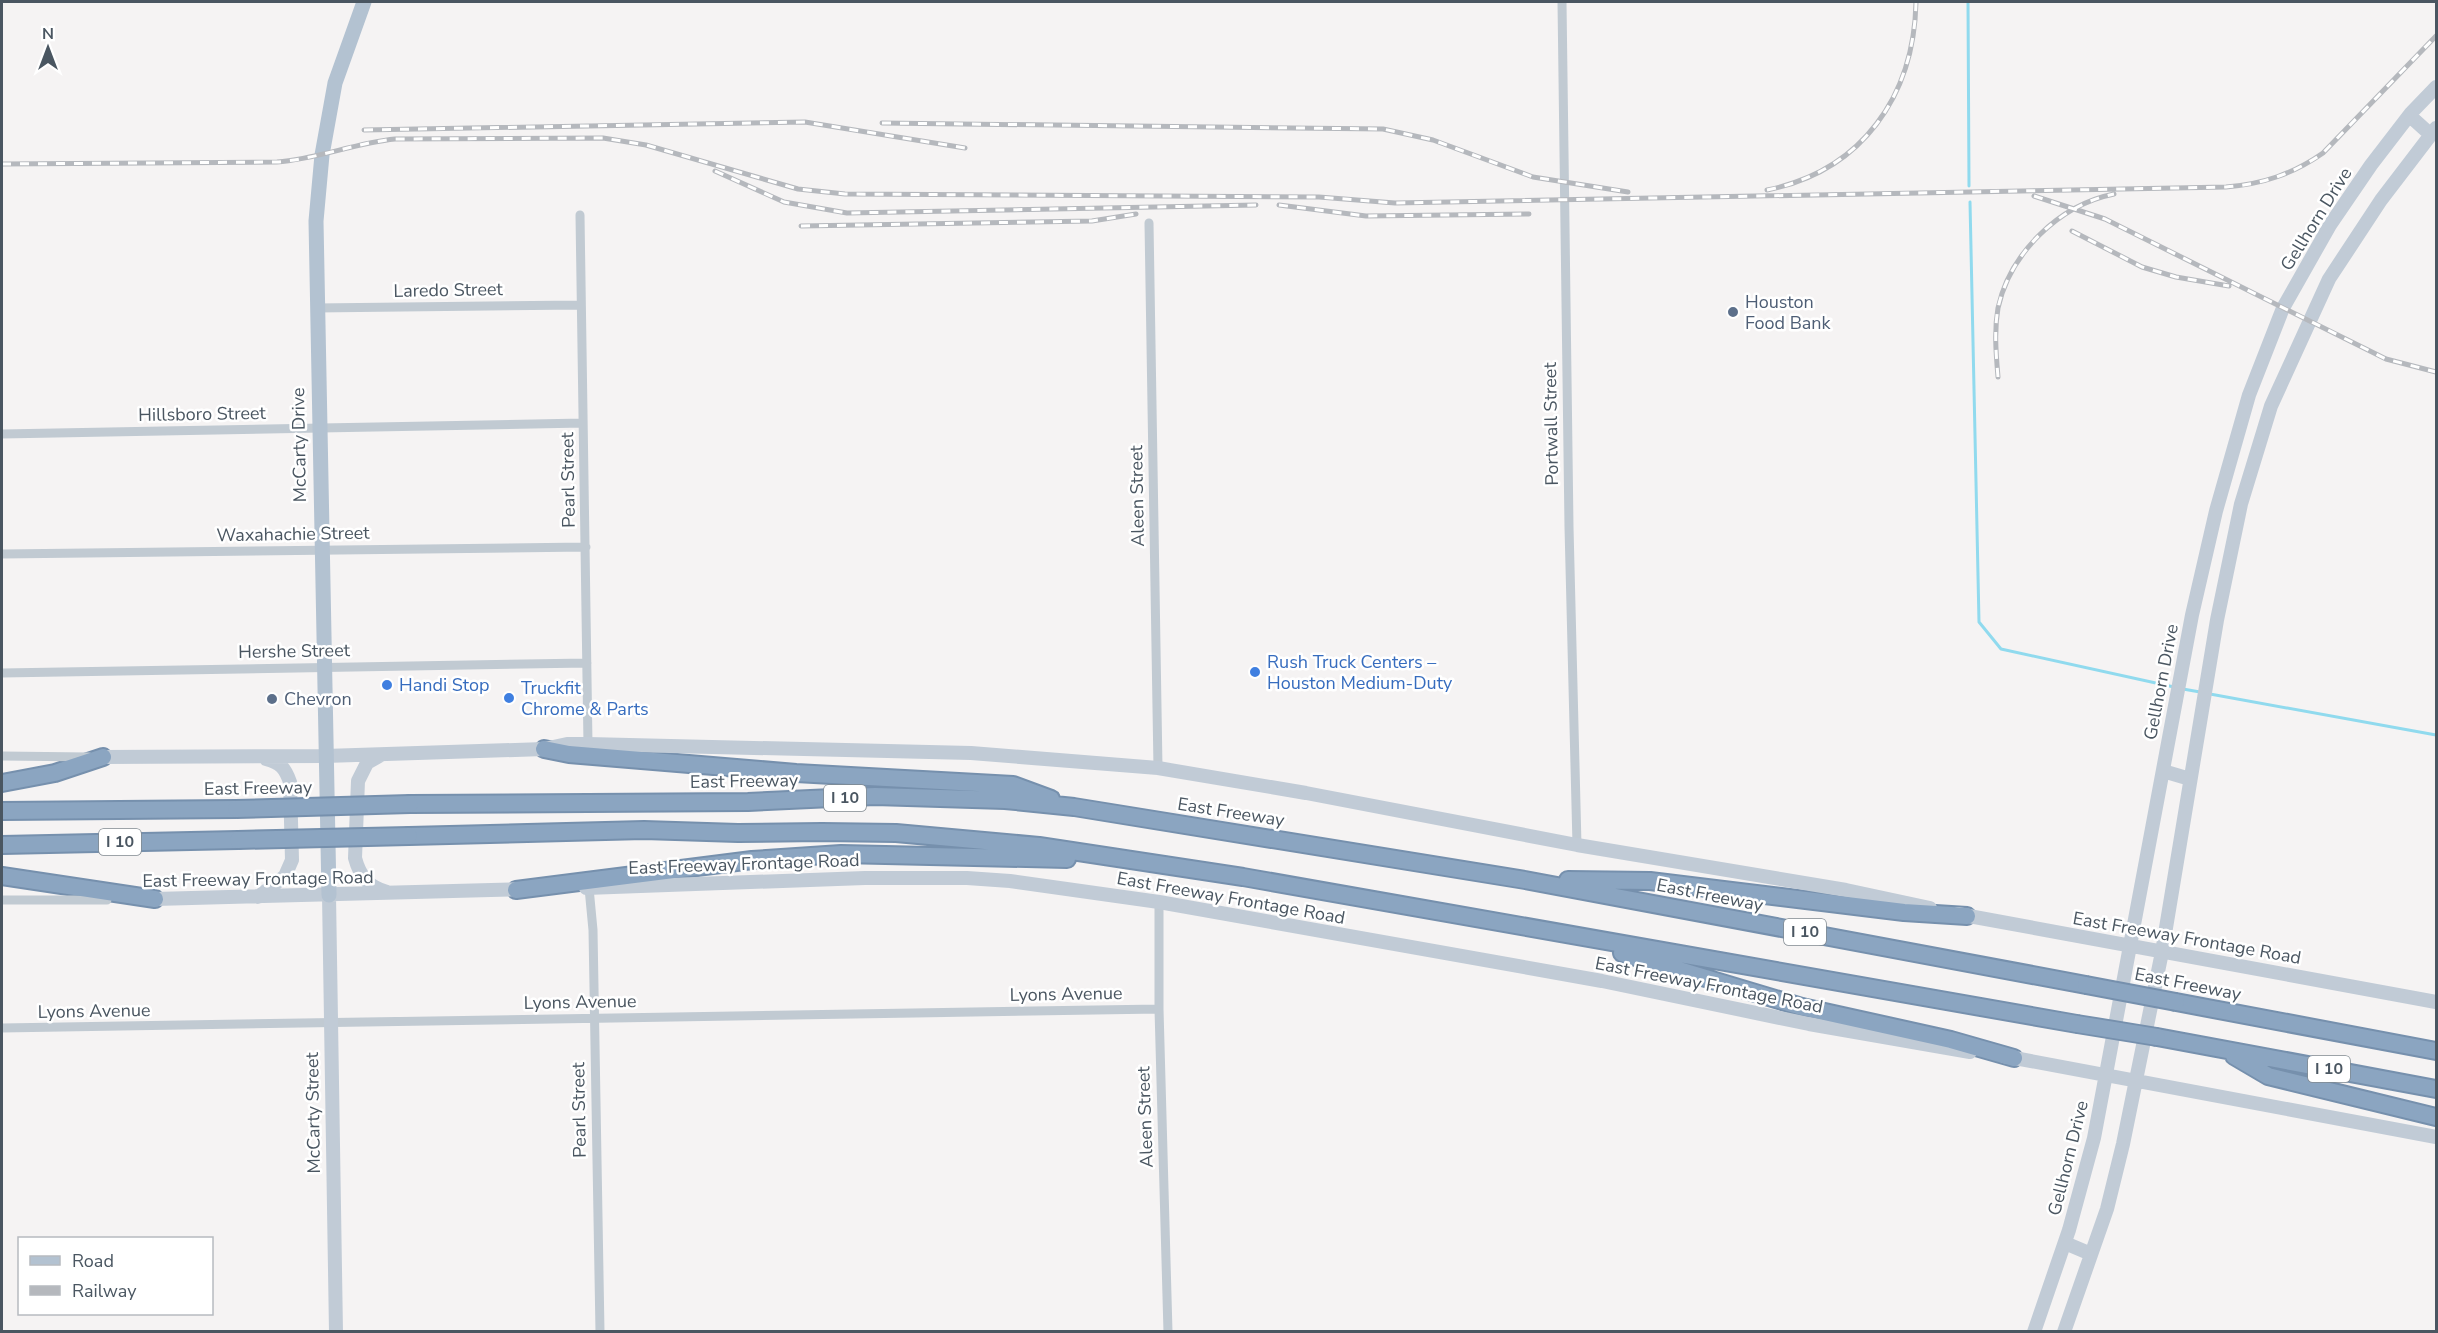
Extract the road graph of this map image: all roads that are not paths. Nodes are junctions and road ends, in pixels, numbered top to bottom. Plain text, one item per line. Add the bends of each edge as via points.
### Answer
1 (364, 2) edge
2 (1562, 2) edge
3 (2436, 87) edge
4 (2409, 116) junction
5 (2434, 132) edge
6 (580, 215) dead end
7 (1149, 223) dead end
8 (2304, 269) junction
9 (2329, 279) junction
10 (580, 305) junction
11 (316, 308) junction
12 (2249, 395) junction
13 (2271, 405) junction
14 (584, 423) junction
15 (319, 429) junction
16 (2, 434) edge
17 (2213, 522) junction
18 (2236, 529) junction
19 (586, 546) junction
20 (321, 550) junction
21 (2, 554) edge
22 (2192, 615) junction
23 (2217, 620) junction
24 (587, 663) junction
25 (324, 666) junction
26 (2, 673) edge
27 (588, 744) junction
28 (544, 749) junction
29 (383, 754) junction
30 (2, 756) edge
31 (253, 756) junction
32 (325, 756) junction
33 (103, 757) junction
34 (1158, 768) junction
35 (2163, 771) junction
36 (2190, 779) junction
37 (2, 783) edge
38 (1074, 807) junction
39 (2, 811) edge
40 (2, 845) edge
41 (1577, 845) junction
42 (1152, 862) junction
43 (2, 876) edge
44 (1525, 880) junction
45 (589, 888) junction
46 (516, 890) junction
47 (394, 894) junction
48 (328, 895) junction
49 (258, 897) junction
50 (155, 899) junction
51 (2, 900) edge
52 (1159, 902) junction
53 (1967, 916) junction
54 (1544, 930) junction
55 (2130, 946) junction
56 (2162, 952) junction
57 (2436, 1002) edge
58 (1159, 1009) junction
59 (594, 1019) junction
60 (330, 1022) junction
61 (2314, 1028) junction
62 (2, 1029) edge
63 (2436, 1043) edge
64 (2222, 1049) junction
65 (2436, 1051) edge
66 (2014, 1058) junction
67 (2106, 1073) junction
68 (2135, 1080) junction
69 (2436, 1089) edge
70 (2436, 1117) edge
71 (2436, 1137) edge
72 (2065, 1243) junction
73 (2091, 1254) junction
74 (336, 1332) edge
75 (600, 1332) edge
76 (1168, 1332) edge
77 (2034, 1332) edge
78 (2064, 1332) edge

1 - 11 main road, McCarty Drive via 335,83 322,155 316,221
2 - 41 street, Portwall Street
3 - 4 main road, Gellhorn Drive
4 - 5 main road
4 - 8 main road, Gellhorn Drive via 2330,225
5 - 9 main road via 2381,200
6 - 10 street, Pearl Street
7 - 34 street, Aleen Street
8 - 9 main road
8 - 12 main road, Gellhorn Drive via 2283,308
9 - 13 main road
10 - 11 street, Laredo Street
10 - 14 street, Pearl Street
11 - 15 main road, McCarty Drive
12 - 13 main road
12 - 17 main road, Gellhorn Drive
13 - 18 main road
14 - 15 street, Hillsboro Street
14 - 19 street, Pearl Street
15 - 16 street, Hillsboro Street
15 - 20 main road, McCarty Drive
17 - 18 main road
17 - 22 main road, Gellhorn Drive
18 - 23 main road
19 - 20 street, Waxahachie Street
19 - 24 street, Pearl Street
20 - 21 street, Waxahachie Street
20 - 25 main road, McCarty Drive
22 - 23 main road
22 - 35 main road, Gellhorn Drive
23 - 36 main road
24 - 25 street, Hershe Street
24 - 27 street, Pearl Street
25 - 26 street, Hershe Street
25 - 32 main road, McCarty Drive
27 - 28 main road, East Freeway Frontage Road
27 - 34 main road, East Freeway Frontage Road via 961,753
28 - 29 main road, East Freeway Frontage Road
28 - 38 highway via 796,773 1013,785
29 - 32 main road, East Freeway Frontage Road
29 - 47 main road via 368,764 358,781 355,858 358,870 369,884
30 - 33 street, East Freeway Frontage Road
31 - 32 main road, East Freeway Frontage Road
31 - 33 main road, East Freeway Frontage Road
31 - 49 main road via 279,763 290,782 292,860 285,876
32 - 48 main road, McCarty Drive
33 - 37 highway via 56,773
34 - 41 main road, East Freeway Frontage Road
35 - 36 main road
35 - 55 main road, Gellhorn Drive
36 - 56 main road
38 - 39 highway, East Freeway / I 10, bridge via 1005,800 875,796 748,802
38 - 44 highway, East Freeway / I 10
40 - 42 highway, I 10, bridge via 644,830 896,833 1039,846
41 - 53 main road, East Freeway Frontage Road via 1846,890
42 - 46 highway via 841,854 752,860
42 - 54 highway, I 10
43 - 50 highway
44 - 53 highway via 1650,881
44 - 61 highway, East Freeway / I 10, bridge
45 - 46 main road, East Freeway Frontage Road
45 - 52 main road, East Freeway Frontage Road via 723,881 967,878
45 - 59 street, Pearl Street
46 - 47 main road, East Freeway Frontage Road
47 - 48 main road, East Freeway Frontage Road
48 - 49 main road, East Freeway Frontage Road
48 - 60 main road, McCarty Street
49 - 50 main road, East Freeway Frontage Road
50 - 51 street, East Freeway Frontage Road
52 - 58 street, Aleen Street
52 - 66 main road, East Freeway Frontage Road via 1602,981 1809,1024
53 - 55 main road, East Freeway Frontage Road
54 - 64 highway, I 10, bridge
54 - 66 highway via 1802,1007
55 - 56 main road, East Freeway Frontage Road
55 - 67 main road, Gellhorn Drive
56 - 57 main road, East Freeway Frontage Road
56 - 68 main road
58 - 59 street, Lyons Avenue
58 - 76 street, Aleen Street
59 - 60 street, Lyons Avenue
59 - 75 street, Pearl Street
60 - 62 street, Lyons Avenue
60 - 74 main road, McCarty Street
61 - 63 highway
61 - 65 highway, East Freeway / I 10
64 - 69 highway, I 10
64 - 70 highway via 2268,1076
66 - 67 main road, East Freeway Frontage Road
67 - 68 main road, East Freeway Frontage Road
67 - 72 main road, Gellhorn Drive via 2094,1138
68 - 71 main road, East Freeway Frontage Road
68 - 73 main road via 2107,1209
72 - 73 main road
72 - 77 main road, Gellhorn Drive
73 - 78 main road

